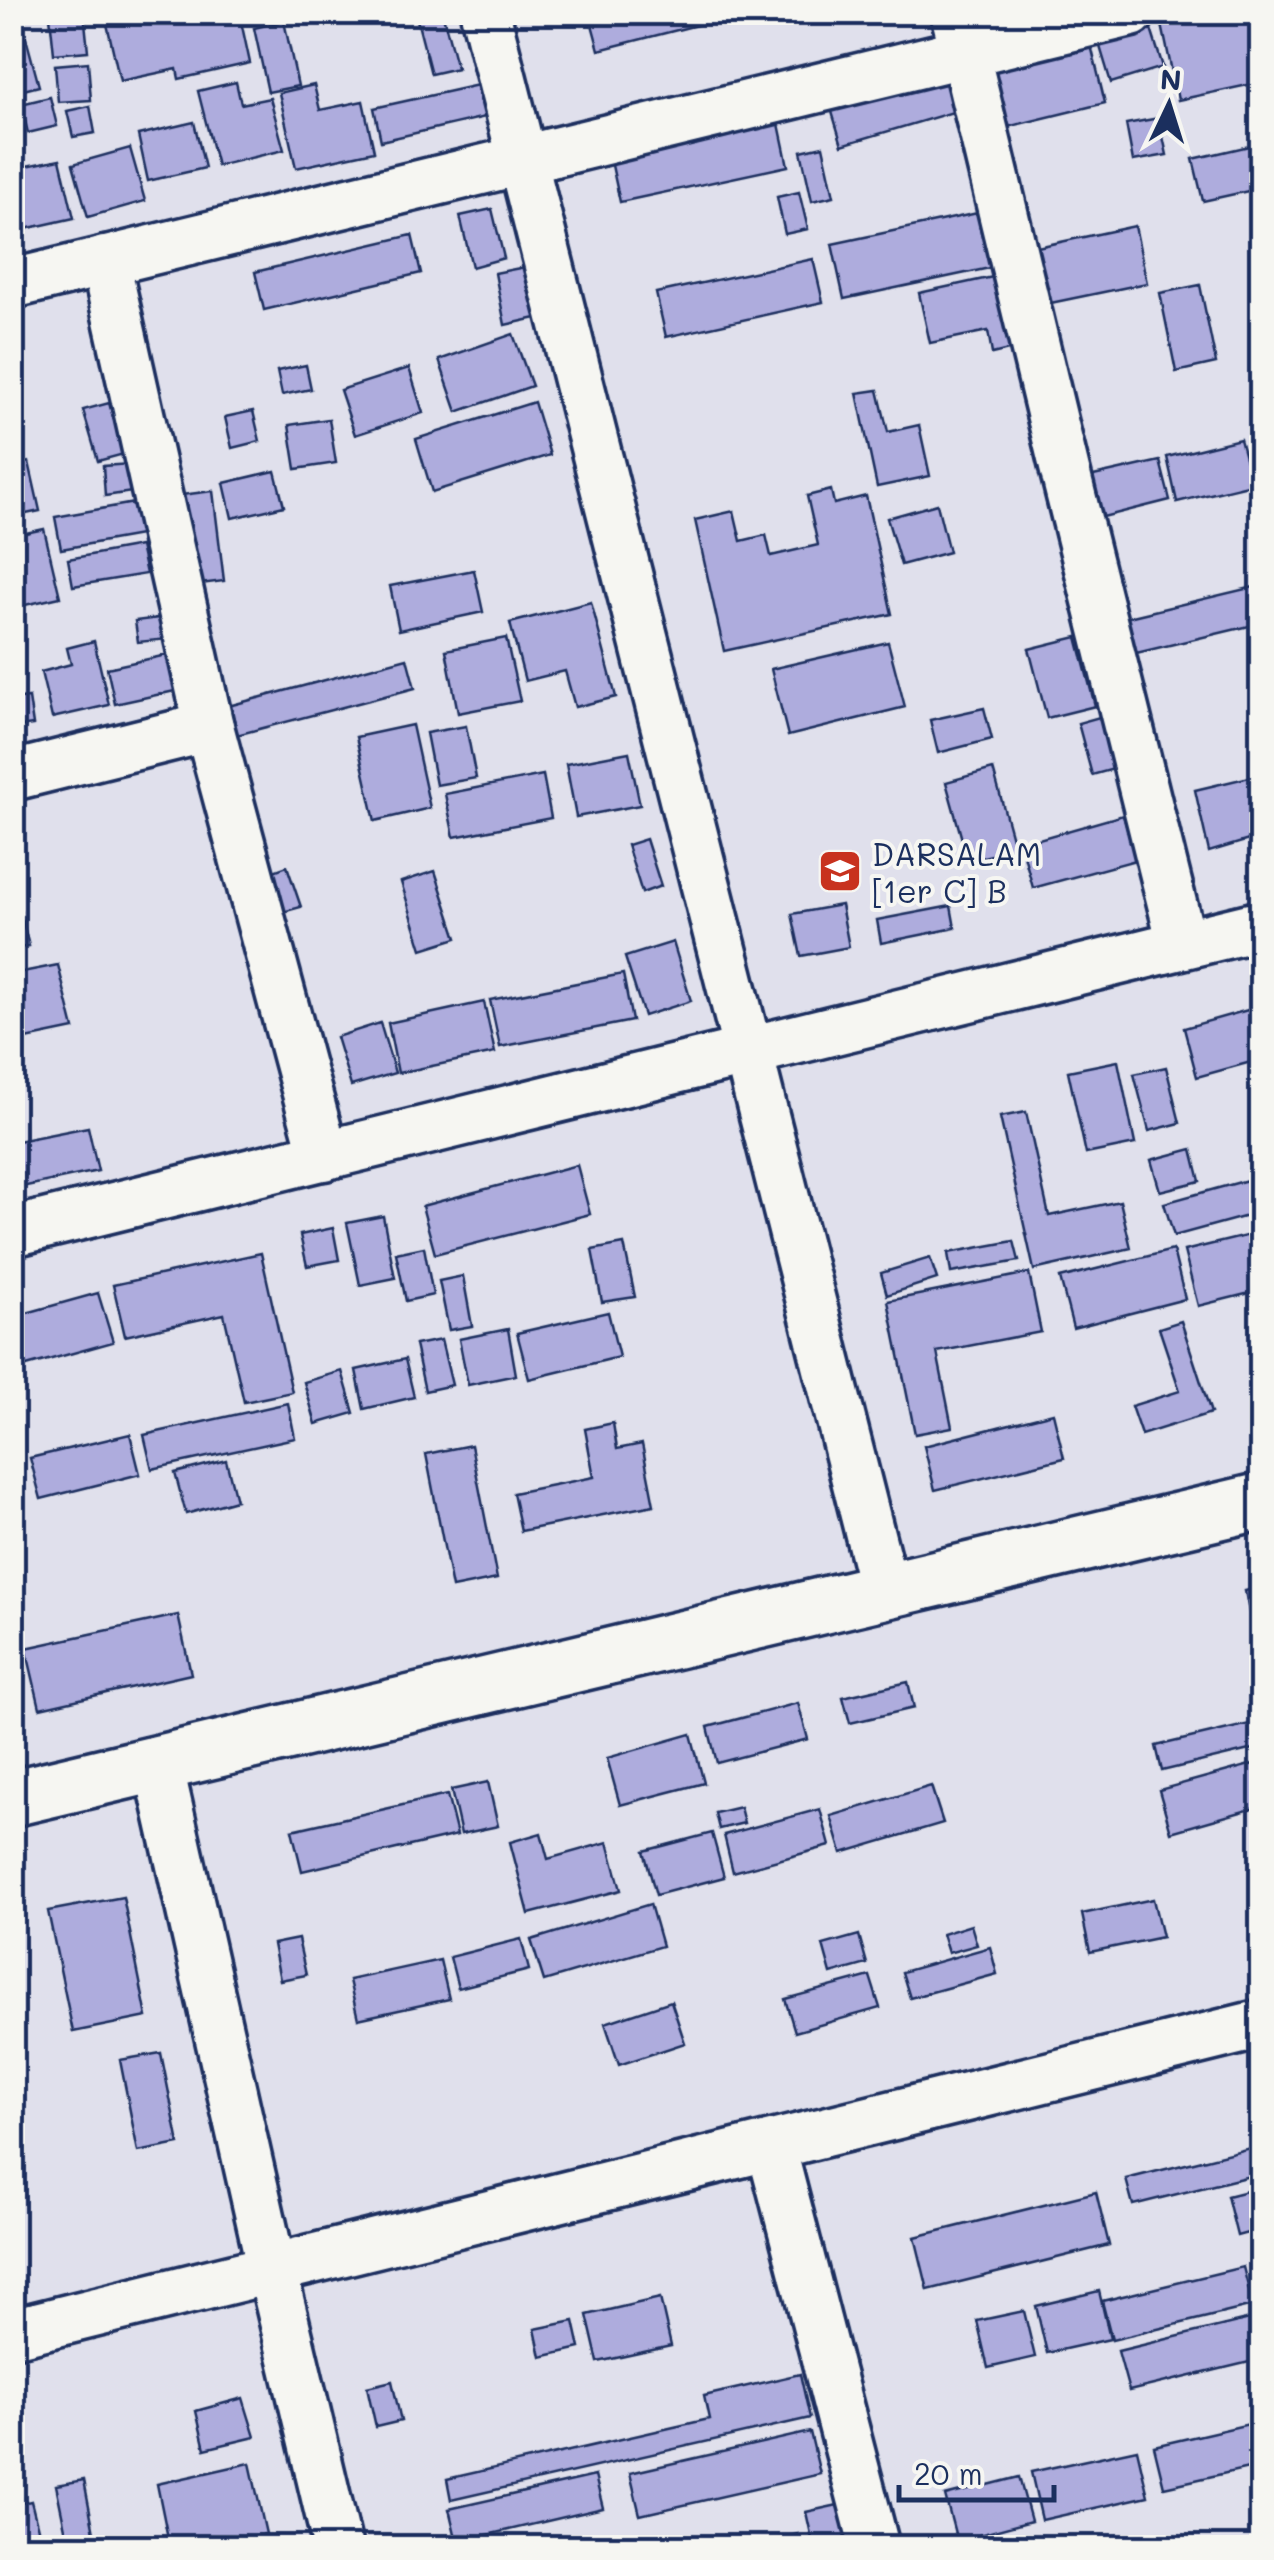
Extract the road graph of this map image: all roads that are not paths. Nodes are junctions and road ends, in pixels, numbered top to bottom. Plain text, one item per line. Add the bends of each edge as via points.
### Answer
1 (485, 12) edge
2 (1130, 12) edge
3 (961, 32) edge
4 (523, 160) junction
5 (105, 262) junction
6 (12, 284) edge
7 (208, 728) junction
8 (12, 776) edge
9 (1262, 925) edge
10 (1182, 944) junction
11 (747, 1052) junction
12 (324, 1156) junction
13 (12, 1232) edge
14 (1262, 1501) edge
15 (884, 1590) junction
16 (158, 1762) junction
17 (12, 1798) edge
18 (1262, 2024) edge
19 (772, 2146) junction
20 (272, 2270) junction
21 (12, 2333) edge
22 (338, 2548) edge
23 (875, 2548) edge

1 - 4 street
2 - 3 street
3 - 4 street
3 - 10 street
4 - 5 street
4 - 11 street
5 - 6 street
5 - 7 street
7 - 8 street
7 - 12 street
9 - 10 street
10 - 11 street
11 - 12 street
11 - 15 street
12 - 13 street
14 - 15 street
15 - 16 street
16 - 17 street
16 - 20 street
18 - 19 street
19 - 20 street
19 - 23 street
20 - 21 street
20 - 22 street

